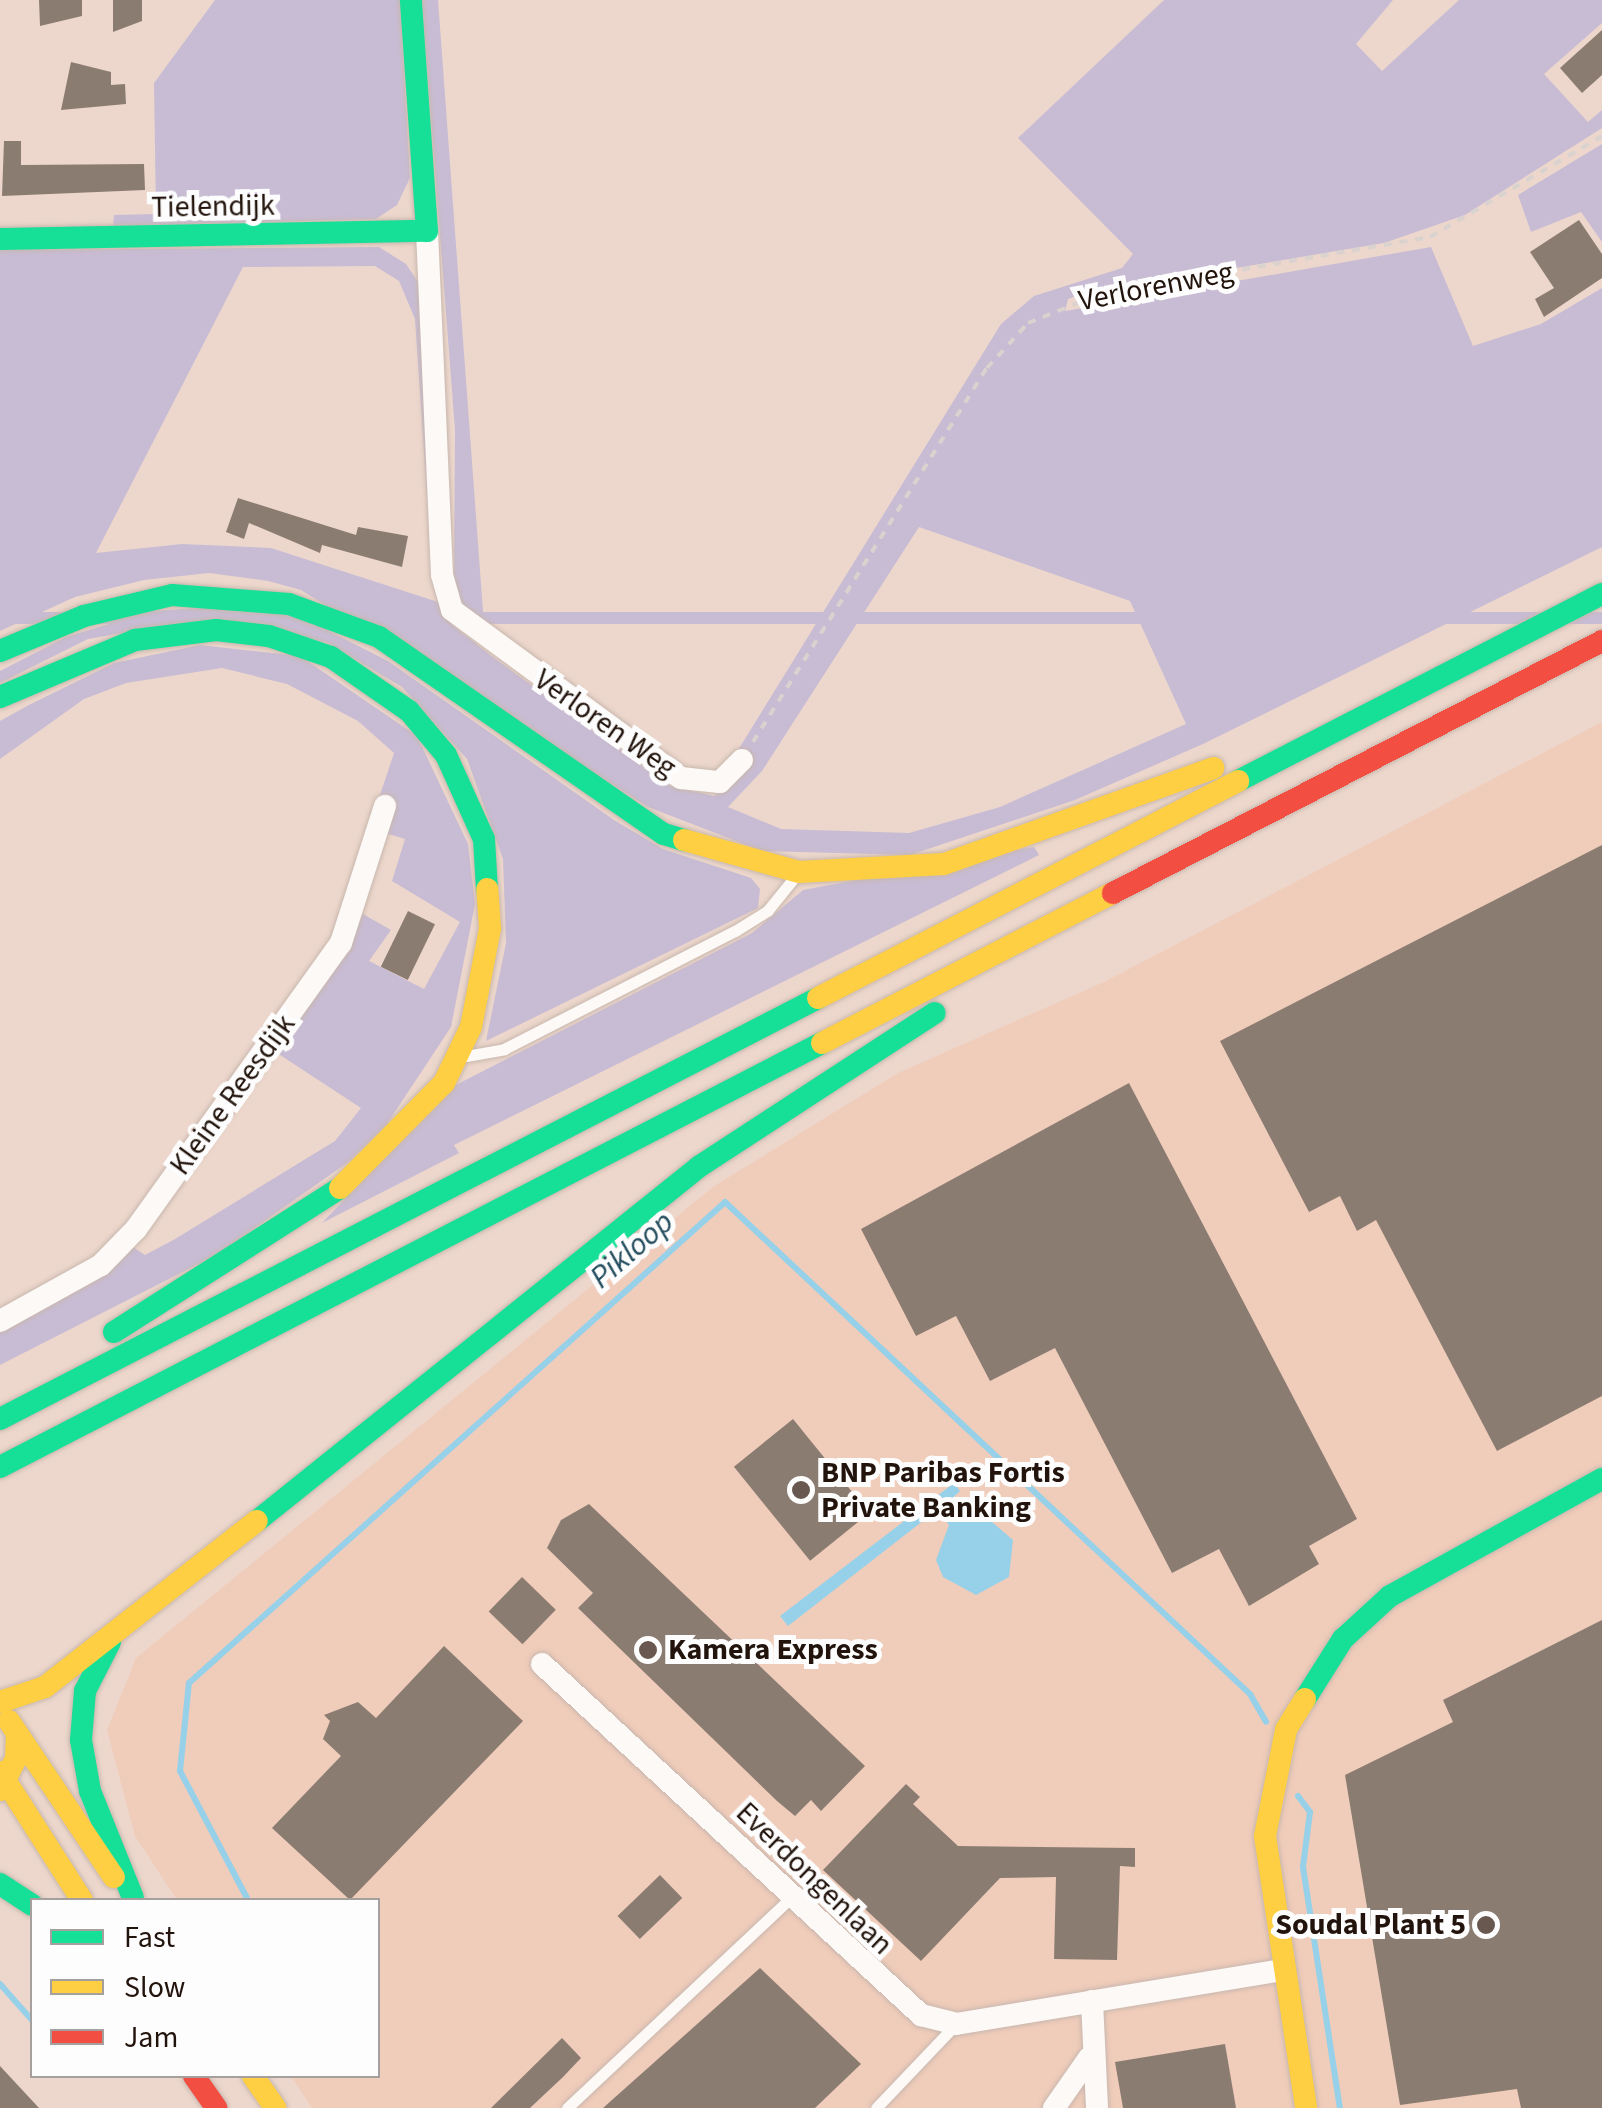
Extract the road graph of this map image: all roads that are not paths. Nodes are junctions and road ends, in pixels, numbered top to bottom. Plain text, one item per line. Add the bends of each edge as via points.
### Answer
1 (411, 0) edge
2 (427, 231) junction
3 (0, 239) edge
4 (1602, 594) edge
5 (1602, 641) edge
6 (0, 652) edge
7 (0, 697) edge
8 (1309, 744) junction
9 (742, 760) road end
10 (384, 806) dead end
11 (799, 872) junction
12 (1093, 904) junction
13 (457, 1056) junction
14 (0, 1321) edge
15 (0, 1403) edge
16 (0, 1419) edge
17 (0, 1467) edge
18 (1602, 1480) edge
19 (114, 1635) junction
20 (542, 1664) dead end
21 (0, 1705) edge
22 (17, 1734) junction
23 (2, 1782) edge
24 (0, 1884) edge
25 (81, 1898) edge
26 (133, 1898) edge
27 (134, 1898) edge
28 (791, 1898) junction
29 (30, 1904) edge
30 (1282, 1970) junction
31 (1092, 2001) junction
32 (956, 2024) junction
33 (1088, 2058) junction
34 (195, 2078) edge
35 (254, 2078) edge
36 (216, 2108) edge
37 (275, 2108) edge
38 (567, 2108) edge
39 (876, 2108) edge
40 (1054, 2108) edge
41 (1097, 2108) edge
42 (1306, 2108) edge

1 - 2 main road
2 - 3 main road, Tielendijk
2 - 9 street, Verloren Weg via 442,575 449,605 470,628 681,778 720,782
4 - 8 main road
5 - 12 main road
6 - 11 main road via 84,616 172,595 289,604 379,637 664,834
7 - 13 main road via 99,651 216,630 304,646 388,692 446,755 484,839 490,928 472,1027
8 - 11 main road via 1223,765 944,864
8 - 16 main road
10 - 14 street, Kleine Reesdijk via 340,944 136,1229 101,1265
11 - 13 lane via 768,910 735,930 504,1048
12 - 17 main road
12 - 19 main road via 1039,954 829,1077 648,1205
13 - 15 main road via 407,1130 363,1171 285,1230
18 - 30 main road via 1390,1596 1343,1638 1310,1687 1271,1778 1265,1836
19 - 21 main road via 44,1686
19 - 27 main road via 86,1692 81,1740 90,1790
20 - 28 street, Everdongenlaan
21 - 22 main road
22 - 23 main road
22 - 26 main road
23 - 25 main road
24 - 29 main road
28 - 32 street, Everdongenlaan via 902,2004
28 - 38 lane
30 - 31 street, Everdongenlaan
30 - 42 main road
31 - 32 street, Everdongenlaan
31 - 33 street
32 - 39 lane
33 - 40 street
33 - 41 street
34 - 36 main road
35 - 37 main road

